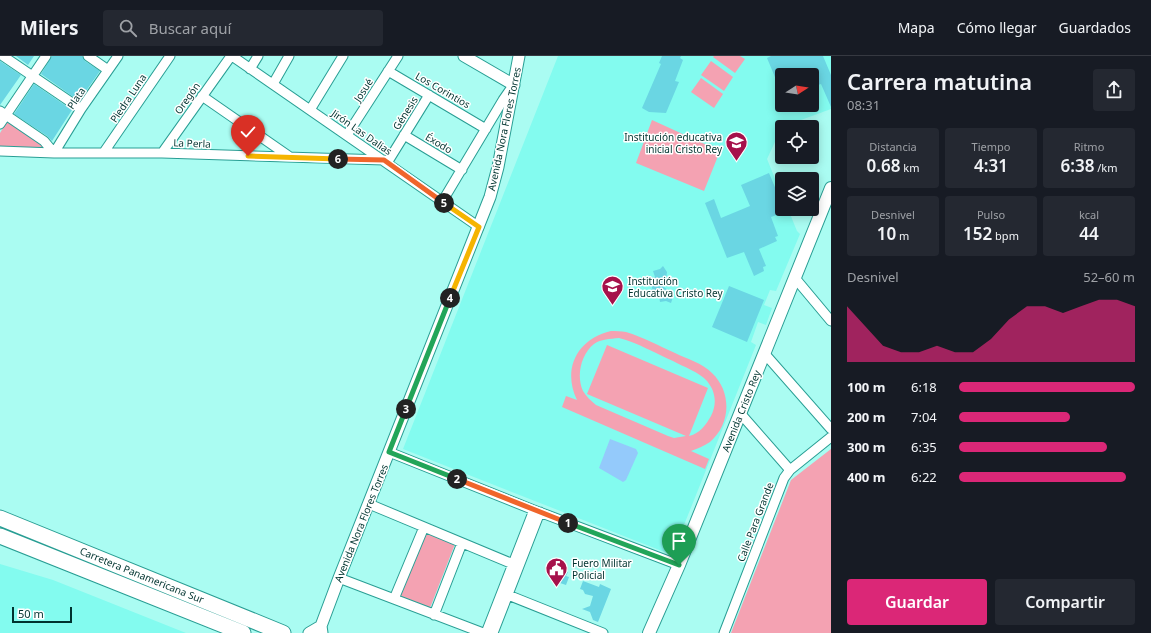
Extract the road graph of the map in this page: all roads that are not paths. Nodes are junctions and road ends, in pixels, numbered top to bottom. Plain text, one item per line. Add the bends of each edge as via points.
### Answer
1 (3, 56) edge
2 (46, 56) edge
3 (88, 56) edge
4 (118, 56) edge
5 (170, 56) edge
6 (231, 56) edge
7 (258, 56) edge
8 (289, 56) edge
9 (344, 56) edge
10 (398, 56) edge
11 (464, 56) edge
12 (519, 56) edge
13 (480, 60) edge
14 (250, 69) junction
15 (108, 70) junction
16 (388, 71) junction
17 (32, 75) junction
18 (273, 84) junction
19 (514, 85) junction
20 (429, 95) junction
21 (202, 96) junction
22 (81, 109) junction
23 (310, 110) junction
24 (3, 113) edge
25 (0, 124) edge
26 (486, 128) junction
27 (347, 135) junction
28 (404, 135) junction
29 (0, 151) edge
30 (104, 152) junction
31 (54, 153) junction
32 (162, 153) junction
33 (290, 157) junction
34 (385, 162) junction
35 (462, 170) junction
36 (830, 194) edge
37 (442, 202) junction
38 (479, 227) junction
39 (795, 278) junction
40 (831, 321) edge
41 (764, 353) junction
42 (740, 413) junction
43 (831, 429) edge
44 (831, 437) edge
45 (389, 452) junction
46 (790, 470) junction
47 (369, 504) junction
48 (537, 511) junction
49 (0, 518) edge
50 (424, 527) junction
51 (0, 536) edge
52 (462, 543) junction
53 (513, 564) junction
54 (679, 565) junction
55 (339, 578) junction
56 (508, 595) junction
57 (394, 599) junction
58 (434, 614) junction
59 (262, 629) edge
60 (322, 629) edge
61 (243, 633) edge
62 (283, 633) edge
63 (309, 633) edge
64 (483, 633) edge
65 (486, 633) edge
66 (493, 633) edge
67 (603, 633) edge
68 (648, 633) edge
69 (724, 633) edge

1 - 17 street
2 - 17 street
3 - 15 street
4 - 15 street, Plata
5 - 30 street, Piedra Luna
6 - 14 street, Jirón Las Dalias
6 - 21 street, Oregón
7 - 14 street
8 - 18 street
9 - 23 street
10 - 16 street, Josué
11 - 13 street
12 - 19 street, Avenida Nora Flores Torres
13 - 19 street
14 - 18 street, Jirón Las Dalias
15 - 22 street, Plata
16 - 20 street, Los Corintios
16 - 27 street, Josué
17 - 22 street
17 - 24 street
18 - 23 street, Jirón Las Dalias
19 - 26 street
19 - 38 street, Avenida Nora Flores Torres via 498,167
20 - 26 street, Los Corintios
20 - 28 street, Génesis
21 - 32 street, Oregón
21 - 33 street
22 - 31 street, Plata
23 - 27 street, Jirón Las Dalias
24 - 25 street
24 - 31 street via 44,141
26 - 35 street
27 - 34 street, Jirón Las Dalias
28 - 34 street, Génesis
28 - 35 street, Éxodo
29 - 31 street, La Perla
30 - 31 street, La Perla
30 - 32 street, La Perla
32 - 33 street, La Perla
33 - 34 street, La Perla
34 - 37 street, Jirón Las Dalias
35 - 37 street
36 - 39 main road, Avenida Cristo Rey
37 - 38 street, Jirón Las Dalias
38 - 45 street, Avenida Nora Flores Torres
39 - 40 street
39 - 41 main road, Avenida Cristo Rey
41 - 42 main road, Avenida Cristo Rey
41 - 43 street
42 - 46 street
42 - 54 main road, Avenida Cristo Rey
44 - 46 street, Calle Para Grande
45 - 47 street, Avenida Nora Flores Torres
45 - 48 street
46 - 69 street, Calle Para Grande via 784,478
47 - 50 street
47 - 55 street, Avenida Nora Flores Torres
48 - 53 street
48 - 54 street
48 - 56 street
49 - 59 highway, Carretera Panamericana Sur
50 - 52 street
50 - 57 street
51 - 61 highway, Carretera Panamericana Sur
52 - 53 street
52 - 58 street
53 - 65 street
54 - 68 main road, Avenida Cristo Rey
55 - 57 street
55 - 60 street, Avenida Nora Flores Torres
56 - 66 street
56 - 67 street
57 - 58 street
58 - 64 street
59 - 62 highway, Carretera Panamericana Sur
60 - 63 street, Avenida Nora Flores Torres

